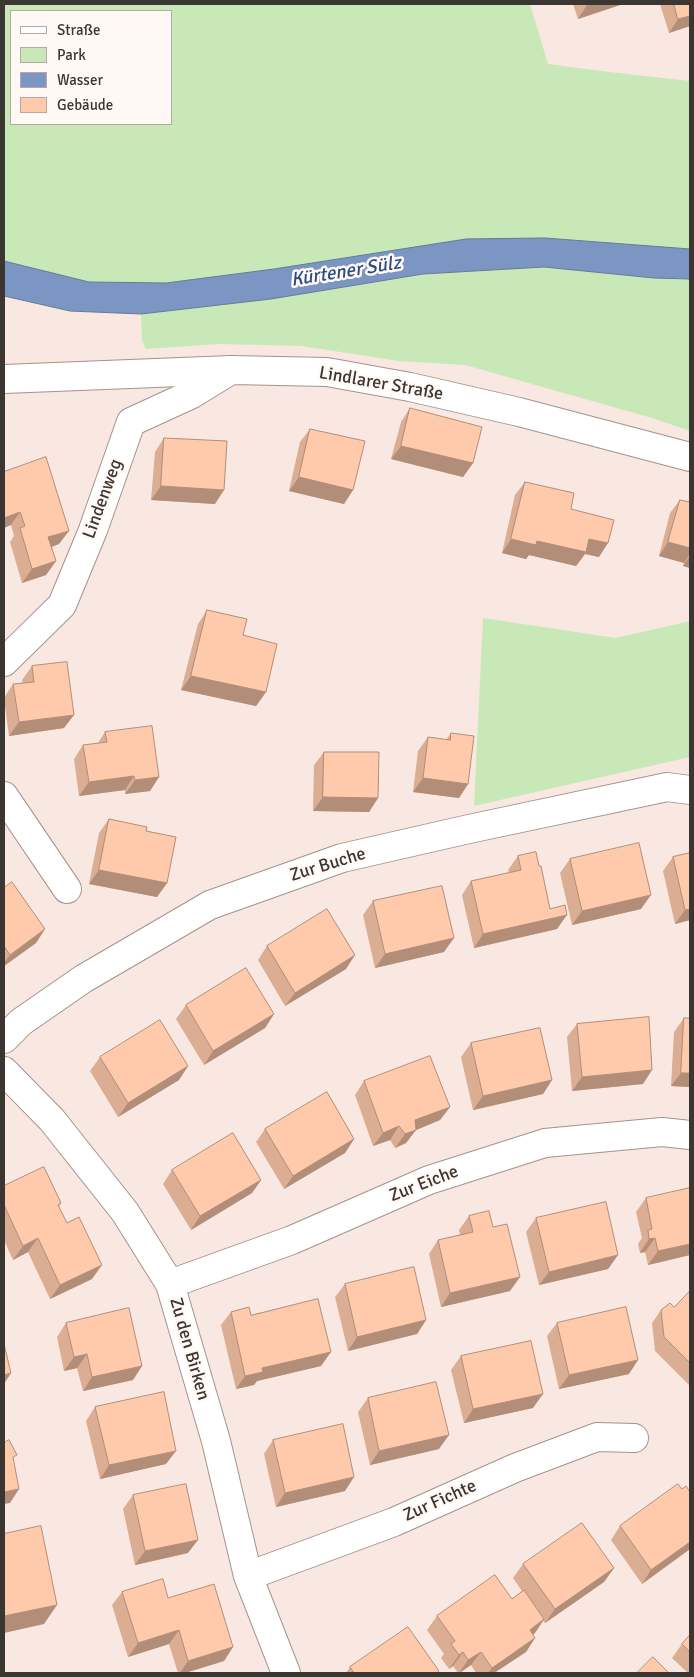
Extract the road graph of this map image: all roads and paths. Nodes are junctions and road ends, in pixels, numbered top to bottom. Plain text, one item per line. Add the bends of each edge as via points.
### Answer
1 (231, 370) junction
2 (4, 379) edge
3 (690, 457) edge
4 (4, 662) edge
5 (690, 790) edge
6 (4, 796) edge
7 (67, 889) dead end
8 (4, 1039) edge
9 (4, 1071) edge
10 (690, 1135) edge
11 (170, 1284) junction
12 (634, 1438) dead end
13 (248, 1576) junction
14 (286, 1673) edge

1 - 2 street, Lindlarer Straße
1 - 3 street, Lindlarer Straße via 327,372 410,387
1 - 4 street, Lindenweg via 192,394 130,422 93,530 62,605
5 - 8 street, Zur Buche via 666,787 342,858 210,905 83,979 21,1022
6 - 7 street
9 - 11 street, Zu den Birken via 52,1120 125,1212
10 - 11 street, Zur Eiche via 662,1132 545,1143 429,1180 292,1240
11 - 13 street, Zu den Birken via 216,1441
12 - 13 street, Zur Fichte via 597,1437 515,1468 394,1522
13 - 14 street, Zu den Birken

